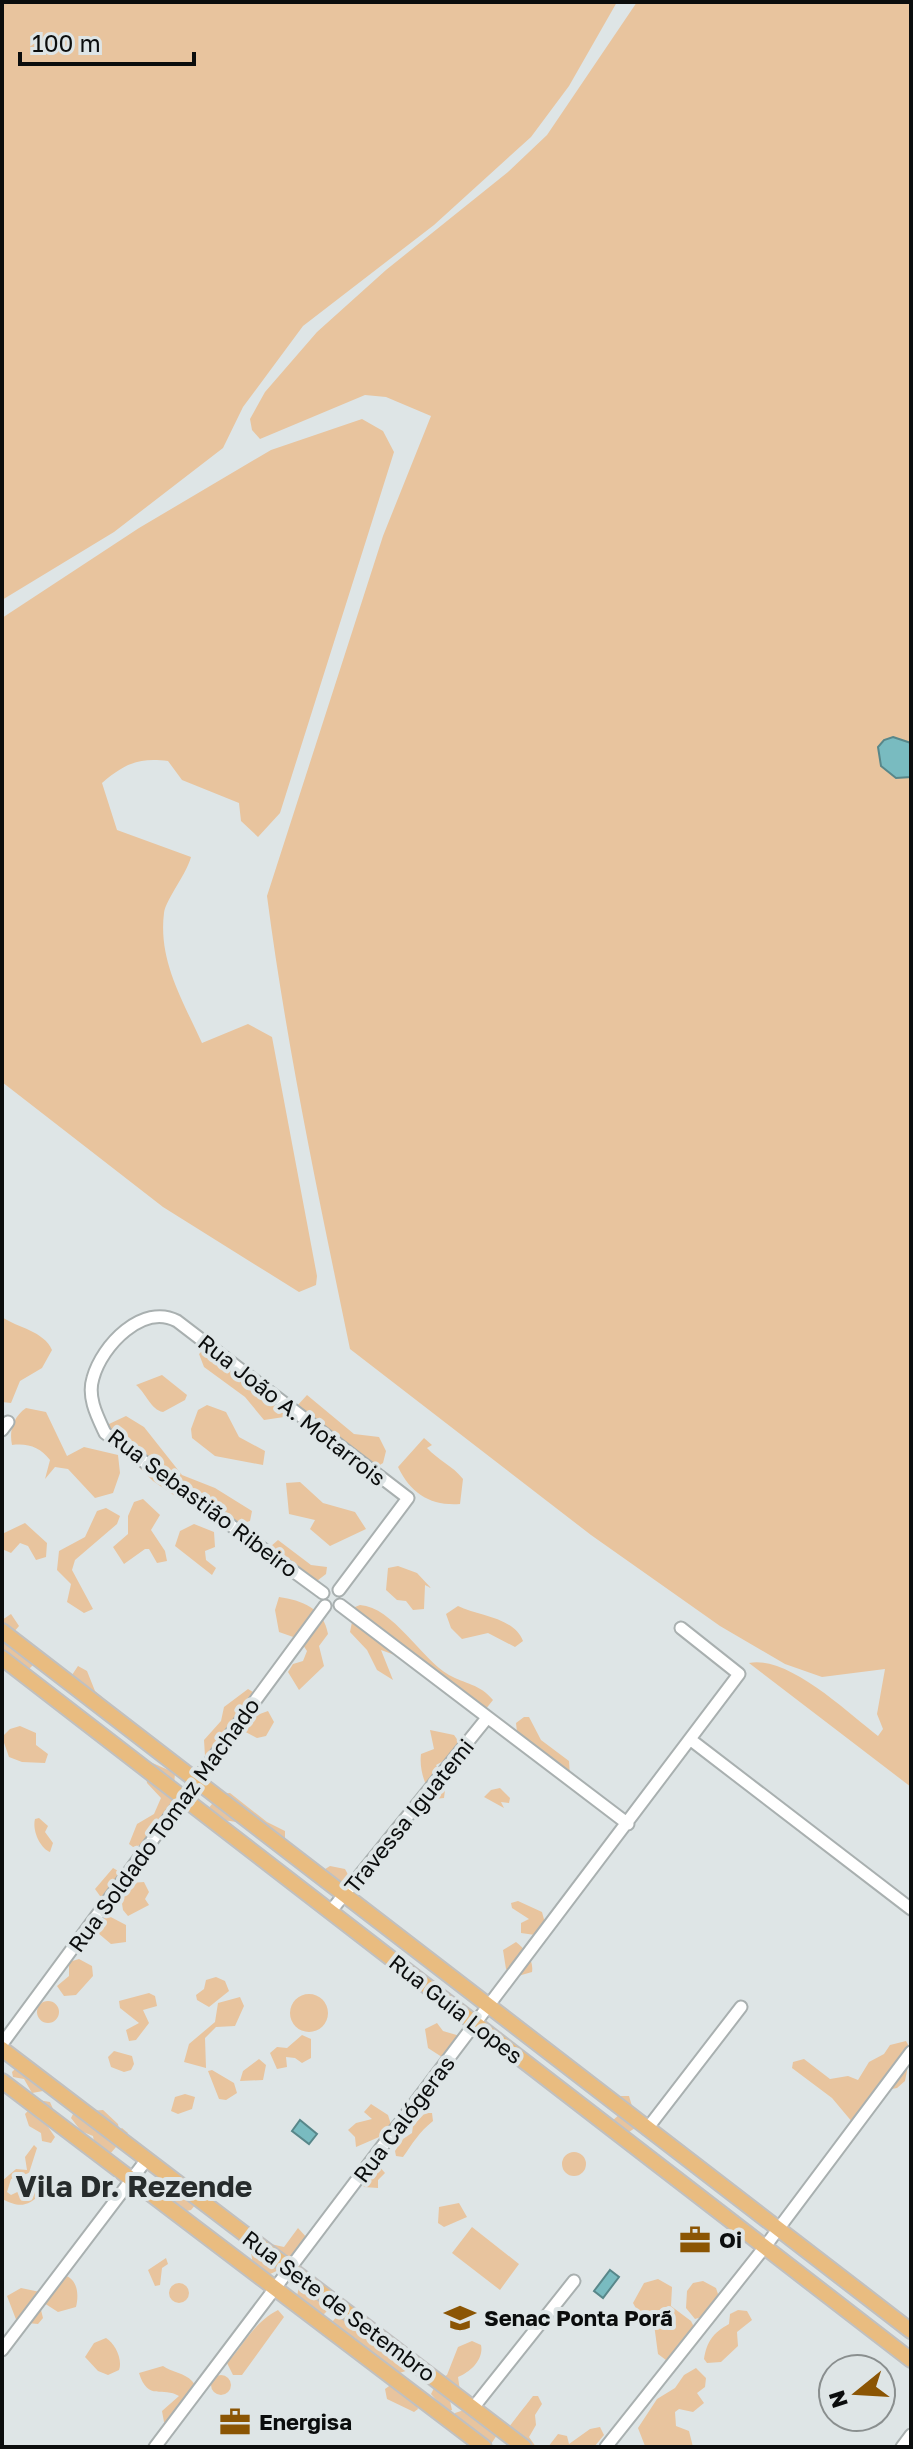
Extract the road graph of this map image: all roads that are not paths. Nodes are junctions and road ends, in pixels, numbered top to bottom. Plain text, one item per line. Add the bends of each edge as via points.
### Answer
1 (177, 1321) joint
2 (339, 1590) junction
3 (324, 1599) junction
4 (340, 1605) junction
5 (681, 1628) dead end
6 (2, 1631) edge
7 (2, 1658) edge
8 (487, 1718) junction
9 (691, 1740) junction
10 (197, 1783) junction
11 (184, 1799) junction
12 (628, 1824) junction
13 (346, 1896) junction
14 (911, 1909) edge
15 (330, 1912) junction
16 (741, 2007) dead end
17 (489, 2008) junction
18 (476, 2025) junction
19 (2, 2046) edge
20 (911, 2052) edge
21 (2, 2081) edge
22 (647, 2129) junction
23 (147, 2159) junction
24 (132, 2180) junction
25 (777, 2231) junction
26 (764, 2248) junction
27 (290, 2269) junction
28 (574, 2281) dead end
29 (275, 2289) junction
30 (911, 2331) edge
31 (2, 2350) edge
32 (911, 2360) edge
33 (430, 2375) junction
34 (414, 2396) junction
35 (473, 2408) junction
36 (911, 2435) edge
37 (155, 2447) edge
38 (484, 2447) edge
39 (524, 2447) edge
40 (606, 2447) edge
41 (902, 2447) edge

1 - 2 street, Rua João A. Motarrois via 408,1498
1 - 3 street, Rua Sebastião Ribeiro via 158,1314 142,1318 113,1343 92,1378 93,1408 105,1433
2 - 3 street via 329,1588
2 - 4 street
3 - 4 street
3 - 10 street, Rua Soldado Tomaz Machado
4 - 8 street
5 - 9 street, Rua Calógeras via 739,1674
6 - 10 main road, Rua Guia Lopes
7 - 11 main road, Rua Guia Lopes
8 - 12 street
8 - 13 street, Travessa Iguatemi
9 - 12 street, Rua Calógeras
9 - 14 street
10 - 11 street, Rua Soldado Tomaz Machado
10 - 13 main road, Rua Guia Lopes
11 - 15 main road, Rua Guia Lopes
11 - 19 street, Rua Soldado Tomaz Machado
12 - 17 street, Rua Calógeras
13 - 15 street, Travessa Iguatemi
13 - 17 main road, Rua Guia Lopes
15 - 18 main road, Rua Guia Lopes
16 - 22 street
17 - 18 street, Rua Calógeras
17 - 22 main road, Rua Guia Lopes
18 - 26 main road, Rua Guia Lopes
18 - 27 street, Rua Calógeras
19 - 23 main road, Rua Sete de Setembro
20 - 25 street
21 - 24 main road, Rua Sete de Setembro
22 - 25 main road, Rua Guia Lopes
23 - 24 street
23 - 27 main road, Rua Sete de Setembro
24 - 29 main road, Rua Sete de Setembro
24 - 31 street
25 - 26 street
25 - 30 main road, Rua Guia Lopes
26 - 32 main road, Rua Guia Lopes
26 - 40 street
27 - 29 street, Rua Calógeras
27 - 33 main road, Rua Sete de Setembro
28 - 35 street
29 - 34 main road, Rua Sete de Setembro
29 - 37 street, Rua Calógeras
33 - 34 main road
33 - 35 main road, Rua Sete de Setembro
34 - 38 main road, Rua Sete de Setembro
35 - 39 main road, Rua Sete de Setembro
36 - 41 street

